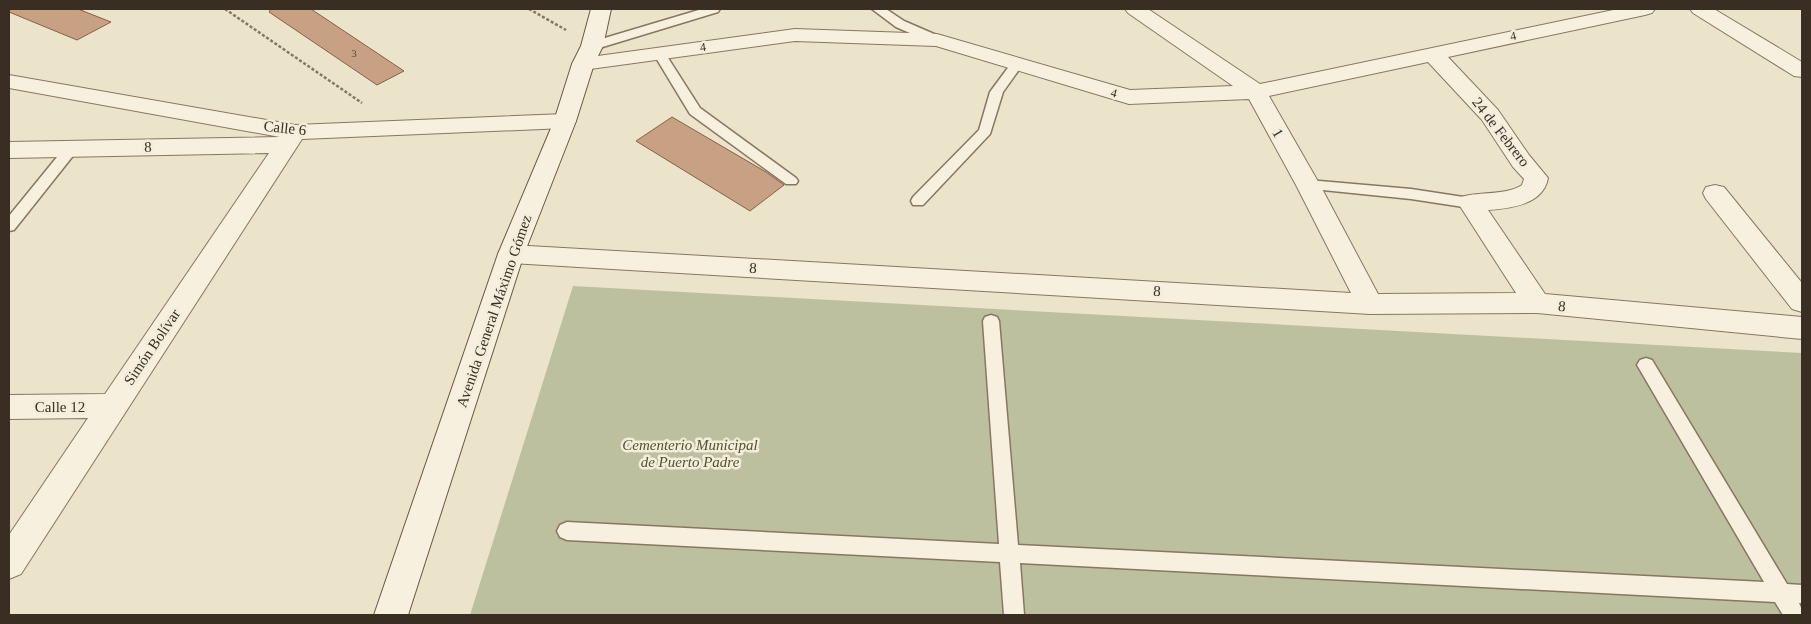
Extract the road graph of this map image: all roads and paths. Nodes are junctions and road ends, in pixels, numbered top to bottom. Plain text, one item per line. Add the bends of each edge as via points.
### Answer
1 (225, 9) edge
2 (529, 9) edge
3 (601, 9) edge
4 (714, 9) edge
5 (878, 9) edge
6 (1135, 9) edge
7 (1645, 9) edge
8 (1700, 9) edge
9 (938, 40) junction
10 (659, 53) junction
11 (1432, 53) junction
12 (588, 55) junction
13 (1016, 64) junction
14 (1802, 71) edge
15 (9, 81) edge
16 (1256, 92) junction
17 (565, 120) junction
18 (396, 126) junction
19 (291, 138) junction
20 (71, 149) junction
21 (9, 150) edge
22 (791, 181) dead end
23 (1308, 185) junction
24 (1715, 193) dead end
25 (918, 201) dead end
26 (1470, 203) junction
27 (9, 226) edge
28 (511, 254) junction
29 (1802, 302) edge
30 (1537, 303) junction
31 (1370, 304) junction
32 (991, 321) dead end
33 (1802, 328) edge
34 (1646, 365) dead end
35 (112, 406) junction
36 (9, 407) edge
37 (567, 531) dead end
38 (1009, 553) junction
39 (9, 563) edge
40 (1781, 593) junction
41 (1802, 594) edge
42 (390, 615) edge
43 (1014, 615) edge
44 (1794, 615) edge

1 - 18 path
2 - 12 path
3 - 12 street, Avenida General Máximo Gómez
4 - 12 lane
5 - 9 lane via 900,24
6 - 16 street, 1
7 - 11 street, 4
8 - 14 street
9 - 10 street, 4 via 795,35
9 - 13 street, 4
10 - 12 street, 4
10 - 22 lane via 695,111
11 - 16 street, 4
11 - 26 street, 24 de Febrero via 1490,114 1536,178 1534,188 1528,193 1482,204
12 - 17 street, Avenida General Máximo Gómez
13 - 16 street, 4 via 1129,97
13 - 25 lane via 997,92 985,131
15 - 19 street, Calle 6
16 - 23 street, 1
17 - 18 street, Calle 6
17 - 28 street, Avenida General Máximo Gómez
18 - 19 street, Calle 6
19 - 20 street, 8
19 - 35 street, Simón Bolívar
20 - 21 street, 8
20 - 27 lane
23 - 26 lane
23 - 31 street, 1
24 - 29 street
26 - 30 street
28 - 31 street, 8
28 - 42 street, Avenida General Máximo Gómez
30 - 31 street, 8
30 - 33 street, 8
32 - 38 lane
34 - 40 lane
35 - 36 street, Calle 12
35 - 39 street, Simón Bolívar
37 - 38 lane
38 - 40 lane
38 - 43 lane
40 - 41 lane
40 - 44 lane

